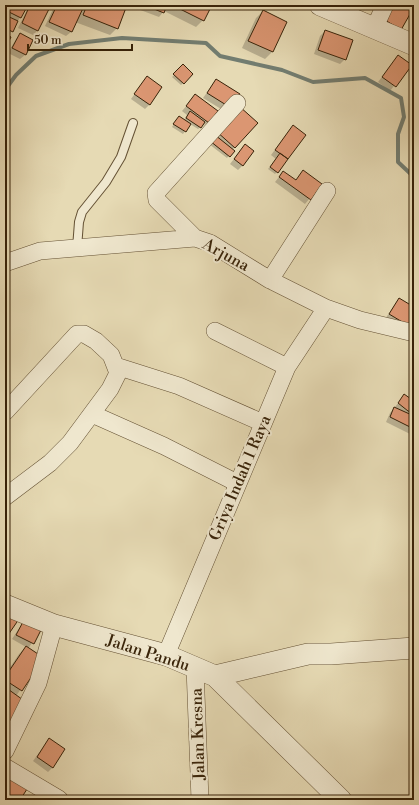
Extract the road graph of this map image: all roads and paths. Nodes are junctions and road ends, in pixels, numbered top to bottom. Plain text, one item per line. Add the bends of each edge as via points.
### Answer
1 (320, 5) edge
2 (385, 5) edge
3 (374, 29) junction
4 (414, 44) edge
5 (237, 103) dead end
6 (133, 123) dead end
7 (328, 191) dead end
8 (195, 238) junction
9 (77, 248) junction
10 (5, 263) edge
11 (270, 280) junction
12 (326, 308) junction
13 (215, 331) dead end
14 (414, 333) edge
15 (116, 366) junction
16 (287, 367) junction
17 (5, 412) edge
18 (92, 414) junction
19 (263, 423) junction
20 (237, 483) junction
21 (5, 497) edge
22 (5, 605) edge
23 (54, 625) junction
24 (414, 648) edge
25 (166, 655) junction
26 (196, 668) junction
27 (215, 676) junction
28 (5, 752) edge
29 (5, 767) edge
30 (59, 800) edge
31 (200, 800) edge
32 (340, 800) edge

1 - 3 street
2 - 3 street
3 - 4 street
5 - 8 street via 156,193 157,200
6 - 9 lane via 118,163 82,212
7 - 11 street
8 - 9 street, Arjuna
8 - 11 street, Arjuna via 210,242
9 - 10 street, Arjuna via 40,251
11 - 12 street, Arjuna
12 - 14 street, Arjuna via 360,320
12 - 16 street, Griya Indah 1 Raya
13 - 16 street
15 - 17 street via 111,355 96,341 84,334 77,334
15 - 18 street via 118,373 110,389
15 - 19 street via 186,389
16 - 19 street, Griya Indah 1 Raya
18 - 20 street via 164,446
18 - 21 street via 70,443 50,463
19 - 20 street, Griya Indah 1 Raya
20 - 25 street, Griya Indah 1 Raya
22 - 23 street, Jalan Pandu
23 - 25 street, Jalan Pandu
23 - 28 street via 38,683
24 - 27 street via 308,654
25 - 26 street, Jalan Pandu
26 - 27 street, Jalan Pandu
26 - 31 street, Jalan Kresna
27 - 32 street, Jalan Pandu
29 - 30 street

